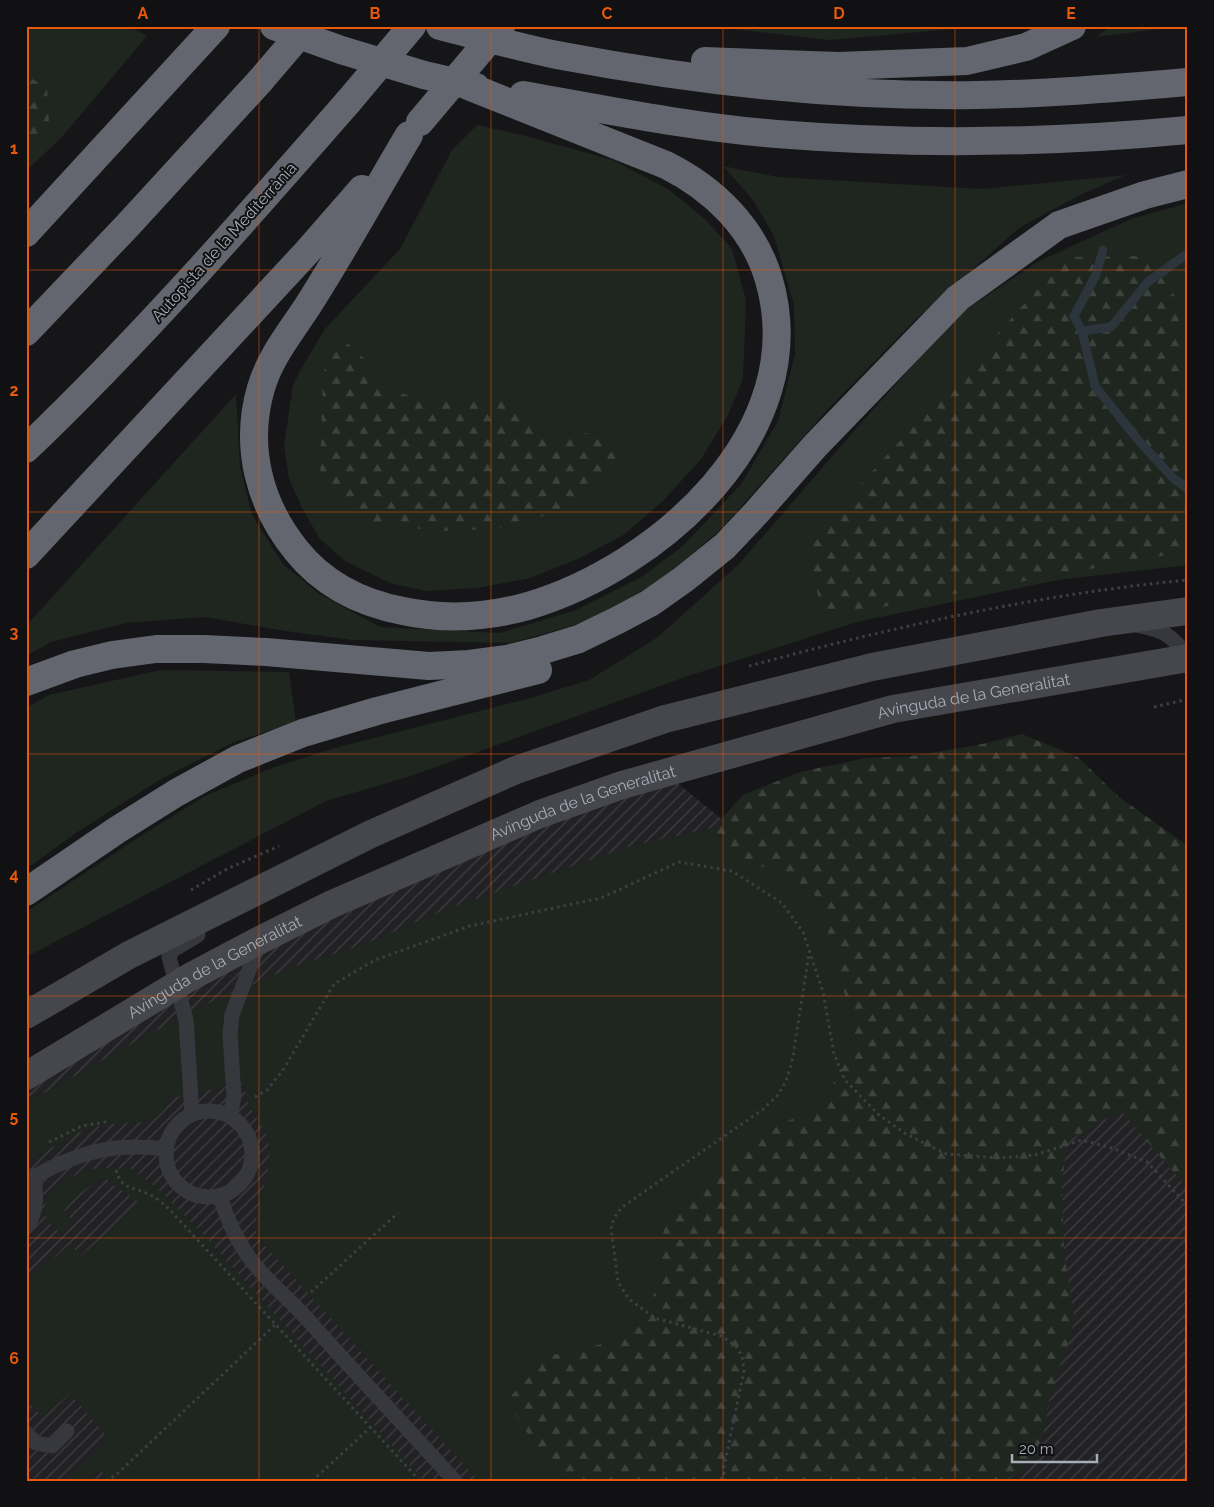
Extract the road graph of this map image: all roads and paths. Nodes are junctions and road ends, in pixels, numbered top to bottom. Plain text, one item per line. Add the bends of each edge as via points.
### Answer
1 (216, 26) edge
2 (274, 26) edge
3 (307, 26) edge
4 (412, 26) edge
5 (440, 26) edge
6 (501, 26) edge
7 (1072, 26) edge
8 (556, 54) junction
9 (1188, 82) edge
10 (468, 86) junction
11 (414, 129) junction
12 (1188, 130) edge
13 (1188, 184) edge
14 (26, 232) edge
15 (26, 332) edge
16 (26, 449) edge
17 (724, 546) junction
18 (26, 554) edge
19 (1188, 611) edge
20 (1116, 621) junction
21 (1188, 658) edge
22 (26, 682) edge
23 (1188, 699) edge
24 (1154, 707) dead end
25 (371, 834) junction
26 (26, 892) edge
27 (260, 940) junction
28 (810, 953) junction
29 (177, 985) junction
30 (26, 1015) edge
31 (26, 1076) edge
32 (192, 1114) junction
33 (230, 1116) junction
34 (47, 1144) dead end
35 (110, 1148) junction
36 (165, 1150) junction
37 (30, 1179) edge
38 (220, 1196) junction
39 (1188, 1206) edge
40 (398, 1213) dead end
41 (26, 1227) edge
42 (296, 1306) junction
43 (276, 1325) junction
44 (389, 1410) junction
45 (370, 1427) junction
46 (67, 1431) dead end
47 (26, 1433) edge
48 (454, 1480) edge
49 (106, 1481) edge
50 (312, 1481) edge
51 (420, 1481) edge
52 (724, 1481) edge

1 - 14 highway
2 - 10 highway via 341,50
3 - 15 highway, bridge via 128,226
4 - 16 highway, Autopista de la Mediterrània, bridge via 251,213
5 - 8 highway
6 - 11 highway, bridge
7 - 8 highway via 1026,47 967,60 838,66
8 - 9 highway via 658,72 760,84 894,93 1037,93
10 - 11 highway via 666,165 706,188 727,208 756,247 766,269 776,314 775,363 761,411 718,482 673,528 618,567 560,595 527,606 468,616 413,614 371,603 333,585 304,560 277,524 257,472 256,411 269,366
10 - 12 highway via 701,126 856,139 1007,141
11 - 18 highway via 307,252
13 - 17 highway via 1058,225 958,298
17 - 22 highway via 671,589 618,620 578,638 507,659 429,666 266,652 156,649 75,664
17 - 26 highway via 672,598 614,640 577,657 529,672 303,733 238,759 116,830
19 - 20 street
20 - 21 lane via 1155,629 1171,637
20 - 25 street via 872,667 665,719 516,770
21 - 27 street, Avinguda de la Generalitat via 893,709 630,783 540,814 464,846 332,904
23 - 24 path
25 - 29 lane via 332,866 173,950 170,957
25 - 30 street via 130,955
27 - 29 street, Avinguda de la Generalitat
27 - 33 lane via 232,1015 234,1097
28 - 33 path via 803,932 782,903 732,872 679,862 601,898 470,926 375,960 334,984 268,1090
28 - 39 path via 823,992 834,1054 845,1080 879,1115 906,1134 946,1154 1000,1158 1034,1155 1082,1140 1147,1162
28 - 52 path via 792,1062 778,1096 625,1205 611,1226 618,1282 629,1299 655,1318 721,1336 736,1346 742,1356 744,1371 724,1467
29 - 31 street, Avinguda de la Generalitat
29 - 32 lane via 186,1020
32 - 33 lane via 205,1111
32 - 36 lane via 173,1130
33 - 38 lane via 247,1133 252,1158 249,1172 240,1184
34 - 35 path via 82,1126 105,1122
35 - 36 lane
35 - 37 lane via 81,1155
35 - 43 path via 122,1183 149,1194 168,1208
36 - 38 lane via 168,1169 186,1192 200,1197
37 - 41 lane via 36,1198 31,1221
38 - 42 lane via 246,1252 261,1272
40 - 42 path
42 - 43 path
42 - 44 lane
43 - 45 path
43 - 49 path
44 - 45 path
44 - 48 lane
45 - 50 path
45 - 51 path
46 - 47 lane via 52,1446 36,1443

